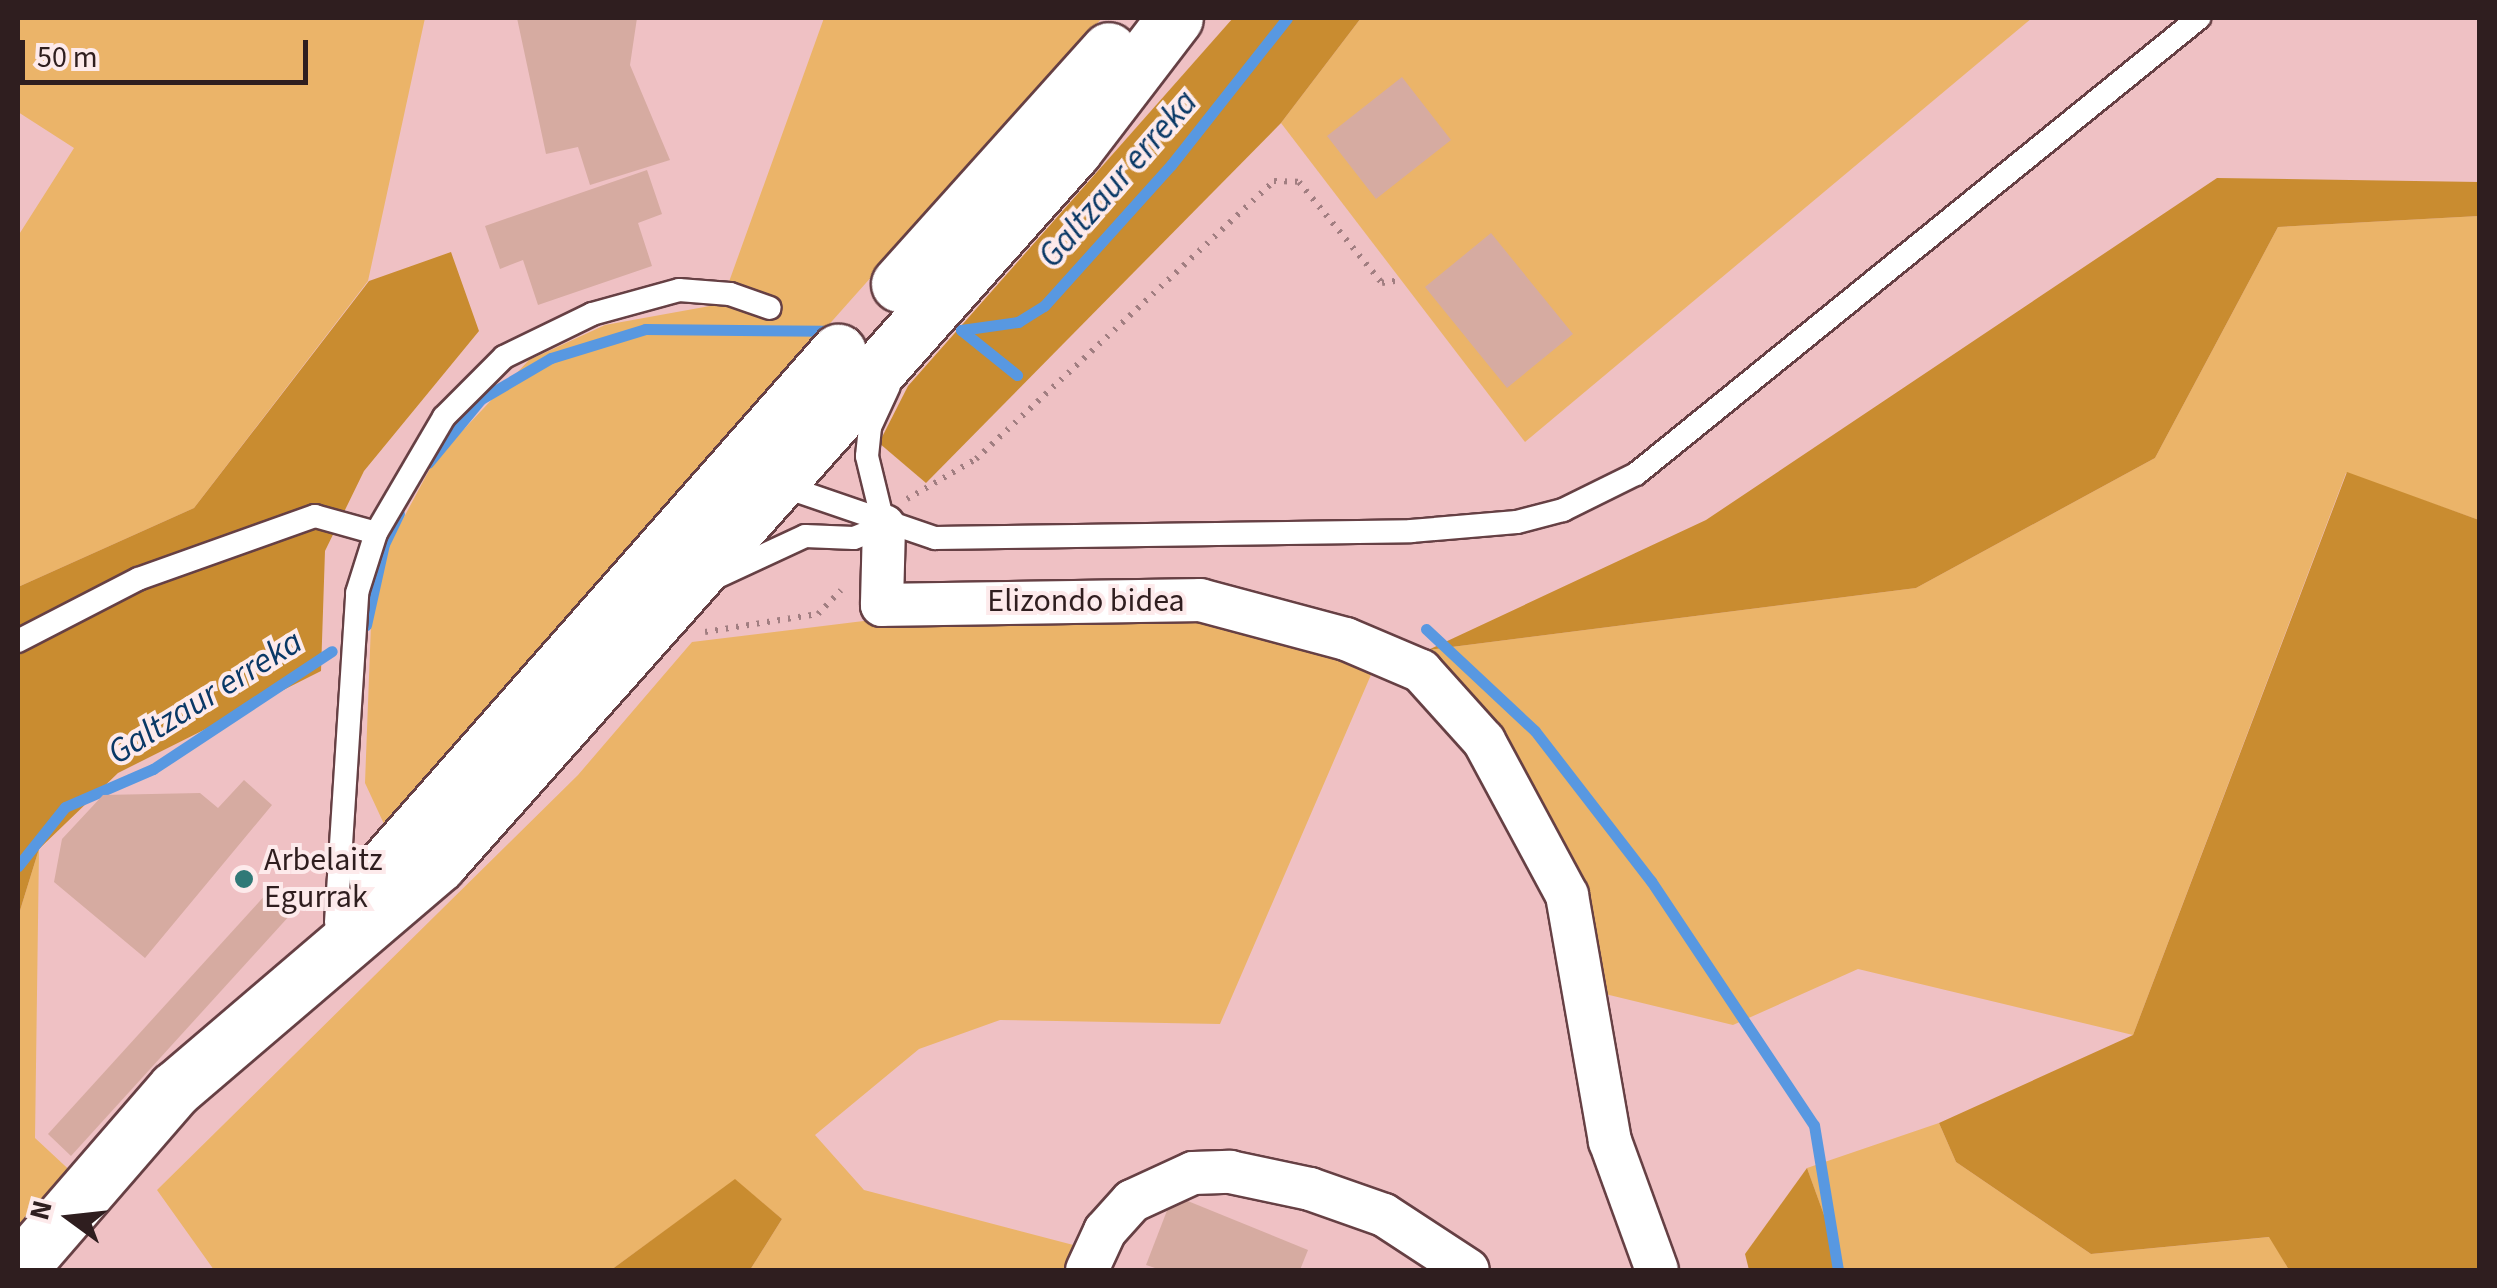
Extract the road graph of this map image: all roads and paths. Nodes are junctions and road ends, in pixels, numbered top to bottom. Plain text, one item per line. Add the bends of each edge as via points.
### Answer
1 (1138, 18) edge
2 (1175, 18) edge
3 (2199, 18) edge
4 (1074, 150) junction
5 (1401, 280) dead end
6 (770, 308) dead end
7 (765, 473) junction
8 (897, 511) junction
9 (376, 532) junction
10 (805, 536) junction
11 (652, 624) junction
12 (18, 641) edge
13 (336, 922) junction
14 (275, 998) junction
15 (38, 1262) edge
16 (1087, 1270) edge
17 (1468, 1270) edge
18 (1658, 1270) edge

1 - 13 main road
2 - 4 main road
3 - 8 lane via 1636,474 1564,510 1517,522 1370,532 935,538
4 - 7 main road
4 - 8 lane via 1039,212 887,389 870,428 867,456
5 - 8 path via 1382,283 1299,182 1274,182 976,459
6 - 9 lane via 730,294 679,290 592,314 504,357 444,416
7 - 8 lane via 798,488
7 - 10 lane via 776,504
7 - 11 main road
8 - 10 lane via 854,538
8 - 18 street, Elizondo bidea via 882,605 1200,600 1346,639 1421,671 1484,741 1567,894 1610,1141
9 - 12 lane via 315,516 138,579
9 - 13 lane via 357,592 347,689
10 - 11 lane via 750,558
11 - 14 main road via 438,864 333,959
13 - 14 main road
14 - 15 main road via 175,1089
16 - 17 street via 1105,1230 1132,1201 1192,1173 1230,1172 1310,1189 1384,1215

